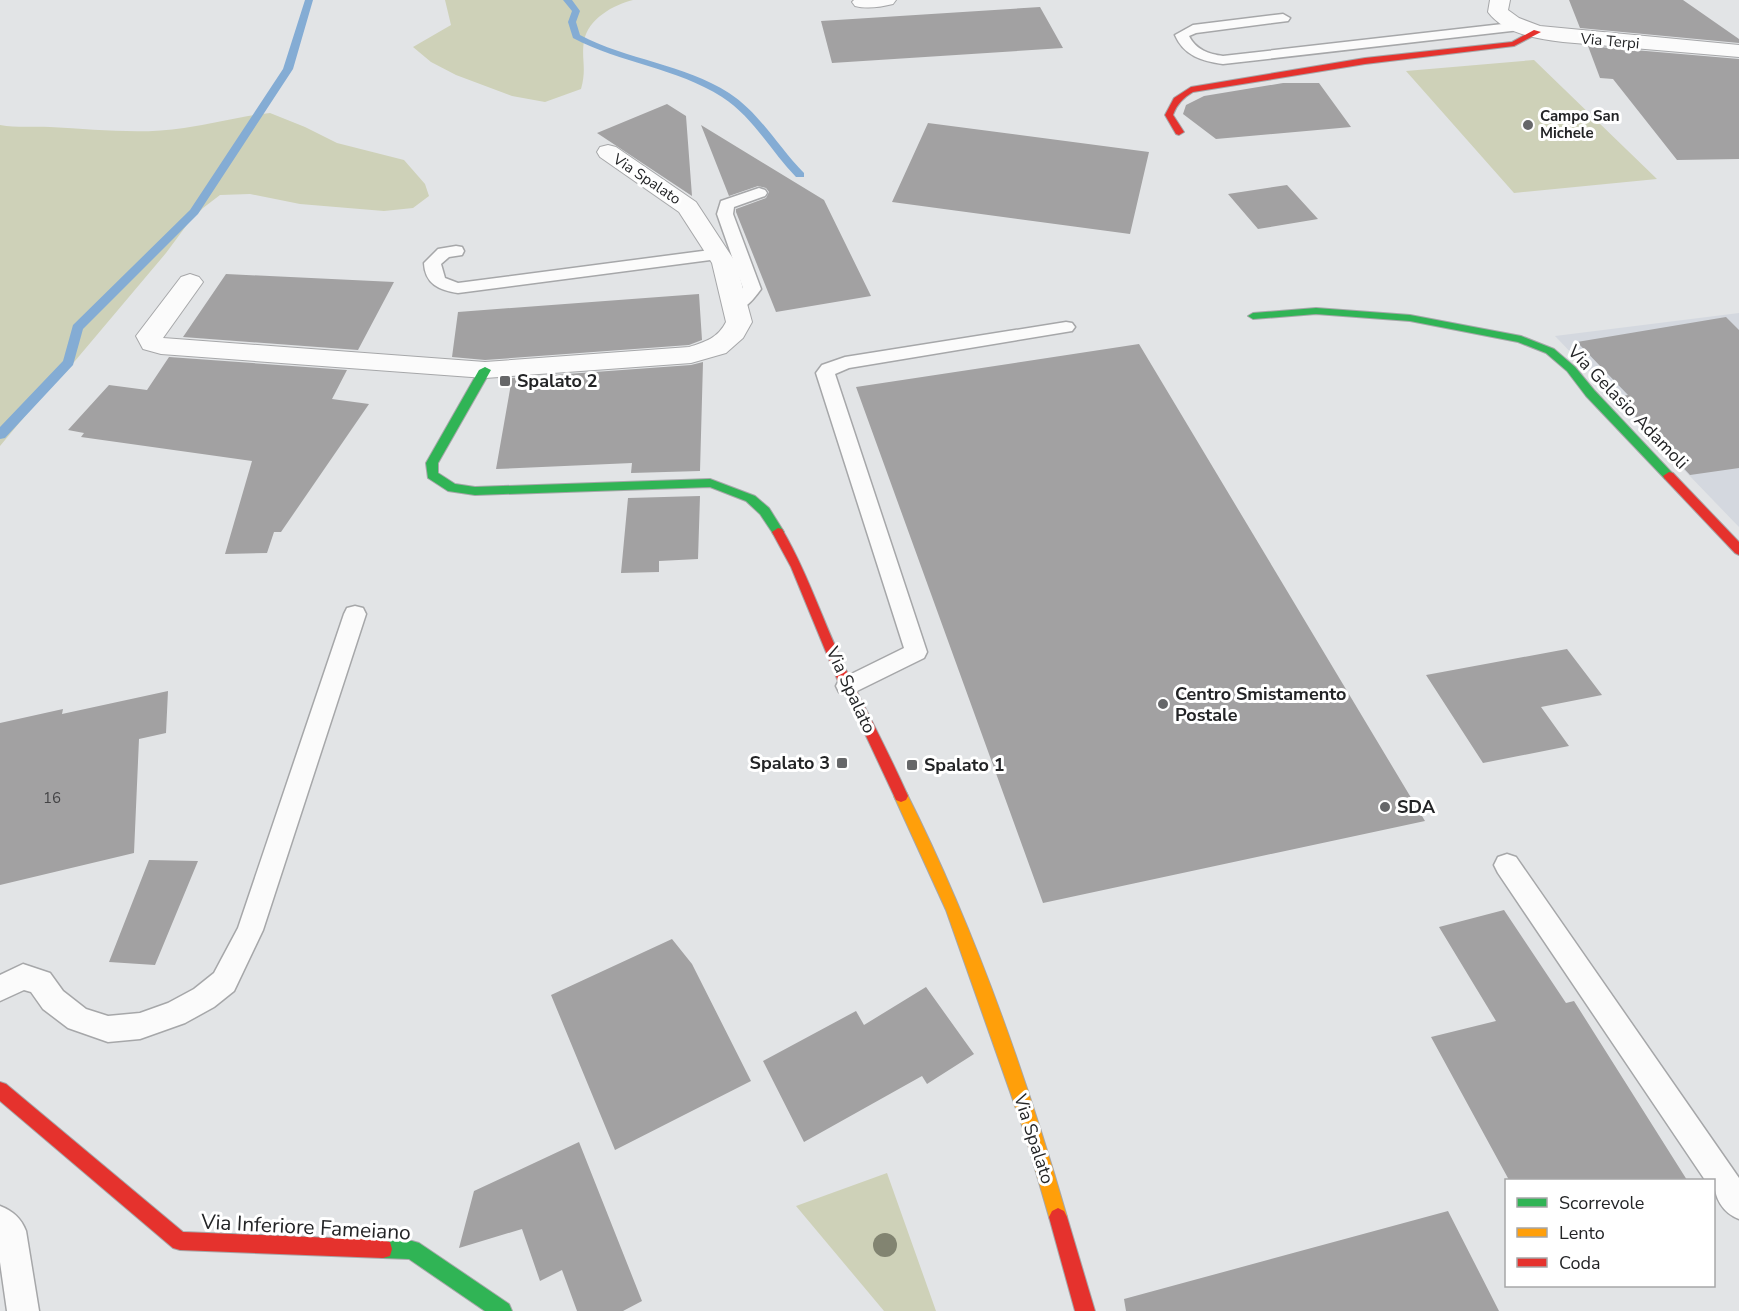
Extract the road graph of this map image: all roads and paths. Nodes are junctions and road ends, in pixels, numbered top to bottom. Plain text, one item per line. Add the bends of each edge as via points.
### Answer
1 (886, 0) edge
2 (1495, 1) edge
3 (862, 2) dead end
4 (1283, 18) dead end
5 (1528, 29) junction
6 (1739, 51) edge
7 (1179, 132) dead end
8 (608, 152) dead end
9 (759, 193) dead end
10 (456, 251) dead end
11 (718, 254) junction
12 (190, 282) dead end
13 (735, 306) junction
14 (1253, 316) dead end
15 (1066, 327) dead end
16 (485, 370) junction
17 (1739, 550) edge
18 (355, 614) dead end
19 (847, 686) junction
20 (1506, 866) dead end
21 (0, 988) edge
22 (0, 1090) edge
23 (1739, 1204) edge
24 (0, 1221) edge
25 (23, 1311) edge
26 (502, 1311) edge
27 (1085, 1311) edge

1 - 3 street
2 - 5 street via 1498,12 1506,19
4 - 5 lane via 1193,29 1182,35 1188,46 1202,55 1222,60
5 - 6 street, Via Terpi via 1563,36
5 - 7 street via 1514,44 1365,61 1191,90 1176,98 1171,106 1169,115
8 - 11 street, Via Spalato via 688,207
9 - 13 lane via 727,204 725,214 752,289
10 - 11 lane via 444,253 432,263 436,280 444,287
11 - 13 street, Via Spalato via 724,262
12 - 16 street, Via Spalato via 149,336 152,342 161,346
13 - 16 street, Via Spalato via 739,321 735,332 717,347 691,355
14 - 17 street, Via Gelasio Adamoli via 1316,311 1410,318 1521,339 1550,351
15 - 19 lane via 845,363 825,373 916,652
16 - 19 street, Via Spalato via 432,463 432,475 441,485 456,491 475,491 710,483 746,494 767,511 797,567
18 - 21 lane via 250,930 224,982 175,1014 140,1026 108,1029 78,1019 53,1000 40,982 23,977
19 - 27 street, Via Spalato via 954,910 1034,1134
20 - 23 lane
22 - 26 street, Via Inferiore Fameiano via 180,1241 412,1250
24 - 25 lane via 11,1231

